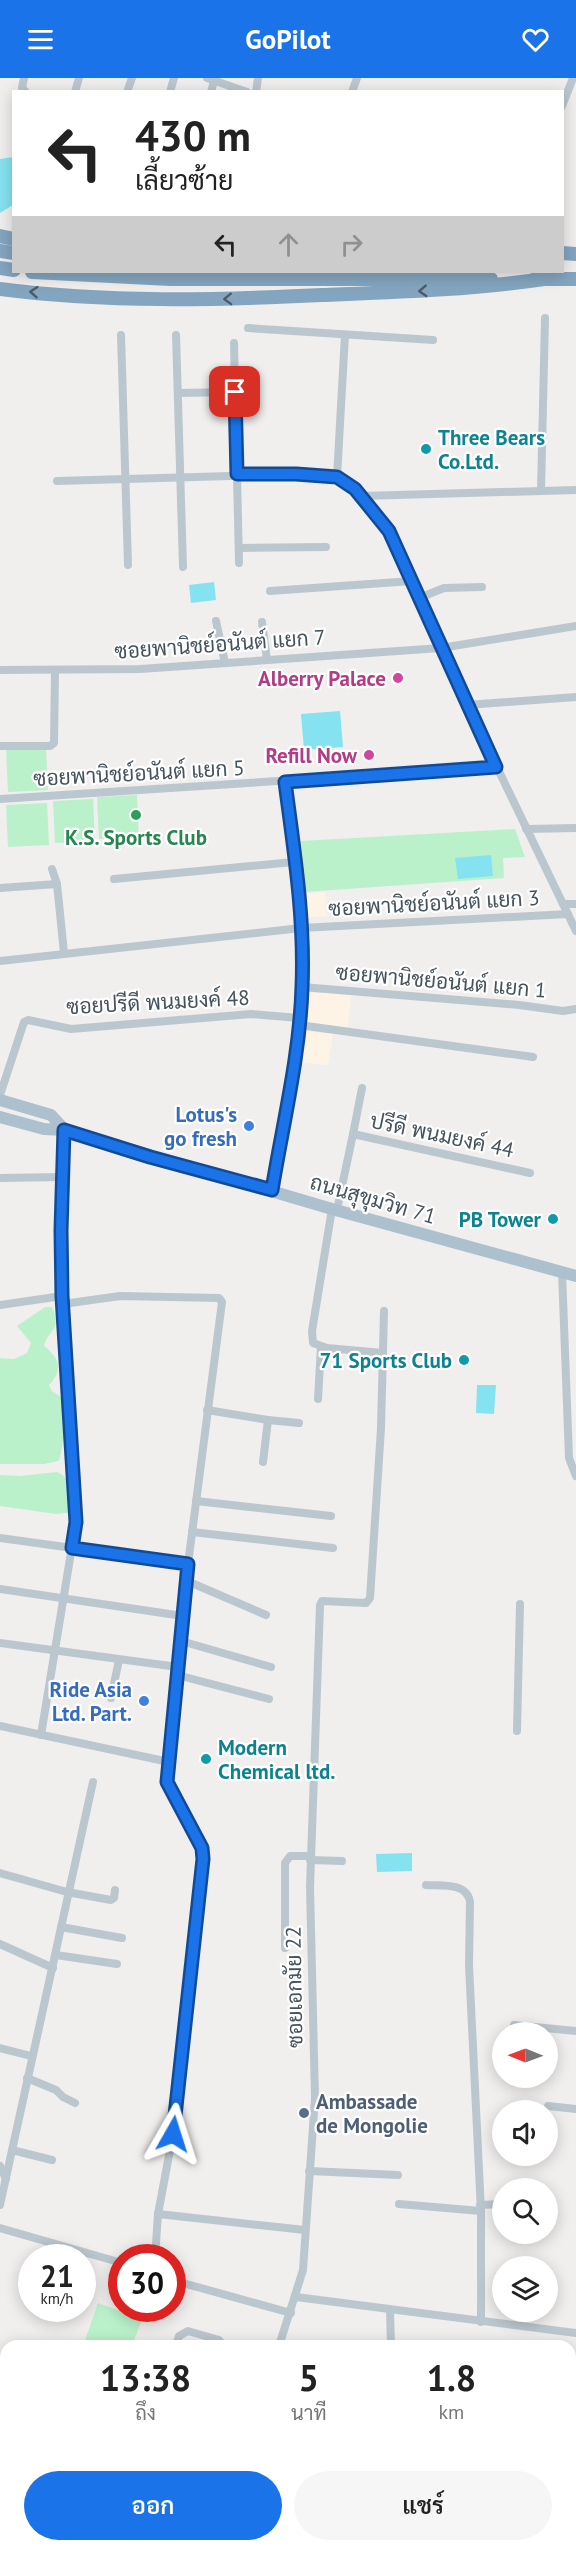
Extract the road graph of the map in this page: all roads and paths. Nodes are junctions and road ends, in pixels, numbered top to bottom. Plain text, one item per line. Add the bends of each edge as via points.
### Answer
1 (573, 78) edge
2 (211, 79) edge
3 (241, 90) edge
4 (564, 101) edge
5 (45, 273) edge
6 (544, 279) junction
7 (576, 279) edge
8 (0, 289) edge
9 (545, 318) dead end
10 (248, 328) dead end
11 (121, 334) dead end
12 (176, 335) dead end
13 (345, 335) junction
14 (433, 340) dead end
15 (234, 343) dead end
16 (235, 392) junction
17 (178, 393) junction
18 (237, 474) junction
19 (181, 477) junction
20 (337, 477) junction
21 (126, 479) junction
22 (57, 481) dead end
23 (576, 489) edge
24 (541, 491) junction
25 (362, 496) junction
26 (326, 547) dead end
27 (239, 548) junction
28 (239, 563) dead end
29 (128, 565) dead end
30 (183, 567) dead end
31 (412, 581) junction
32 (482, 587) dead end
33 (270, 591) dead end
34 (419, 598) junction
35 (216, 621) dead end
36 (262, 622) dead end
37 (576, 626) edge
38 (441, 648) junction
39 (267, 660) junction
40 (225, 663) junction
41 (0, 670) edge
42 (55, 671) junction
43 (576, 697) edge
44 (467, 705) junction
45 (0, 746) edge
46 (496, 767) junction
47 (285, 782) junction
48 (0, 799) edge
49 (576, 828) edge
50 (526, 829) junction
51 (294, 862) junction
52 (52, 869) dead end
53 (114, 879) dead end
54 (57, 884) junction
55 (0, 888) edge
56 (563, 904) junction
57 (576, 904) edge
58 (568, 914) junction
59 (301, 928) junction
60 (576, 931) edge
61 (64, 953) junction
62 (0, 961) edge
63 (302, 987) junction
64 (576, 1009) edge
65 (299, 1022) junction
66 (533, 1057) dead end
67 (362, 1088) dead end
68 (0, 1095) edge
69 (0, 1100) edge
70 (0, 1106) edge
71 (0, 1118) edge
72 (30, 1120) junction
73 (0, 1125) edge
74 (60, 1129) junction
75 (352, 1134) junction
76 (530, 1173) dead end
77 (62, 1177) junction
78 (0, 1178) edge
79 (272, 1190) junction
80 (334, 1209) junction
81 (562, 1272) junction
82 (576, 1276) edge
83 (63, 1300) junction
84 (0, 1305) edge
85 (384, 1311) dead end
86 (321, 1347) junction
87 (383, 1353) junction
88 (318, 1398) dead end
89 (207, 1410) junction
90 (268, 1420) junction
91 (299, 1423) dead end
92 (263, 1462) dead end
93 (576, 1476) edge
94 (196, 1501) junction
95 (331, 1516) dead end
96 (192, 1532) junction
97 (0, 1538) edge
98 (72, 1548) junction
99 (333, 1548) dead end
100 (188, 1564) junction
101 (187, 1581) junction
102 (0, 1589) edge
103 (64, 1598) junction
104 (520, 1604) dead end
105 (266, 1615) dead end
106 (183, 1616) junction
107 (181, 1641) junction
108 (0, 1643) edge
109 (55, 1652) junction
110 (118, 1660) junction
111 (271, 1667) dead end
112 (178, 1671) junction
113 (111, 1698) dead end
114 (269, 1699) dead end
115 (0, 1726) edge
116 (517, 1731) dead end
117 (41, 1735) junction
118 (169, 1762) junction
119 (93, 1782) dead end
120 (310, 1858) junction
121 (342, 1861) dead end
122 (0, 1873) edge
123 (426, 1885) dead end
124 (115, 1890) dead end
125 (67, 1892) junction
126 (61, 1927) junction
127 (123, 1938) dead end
128 (0, 1944) edge
129 (285, 1948) dead end
130 (56, 1954) junction
131 (117, 1965) dead end
132 (53, 1968) junction
133 (558, 2029) edge
134 (576, 2031) edge
135 (0, 2048) edge
136 (31, 2056) junction
137 (27, 2078) junction
138 (75, 2103) dead end
139 (558, 2107) edge
140 (576, 2109) edge
141 (12, 2150) junction
142 (52, 2160) dead end
143 (0, 2166) edge
144 (309, 2171) junction
145 (398, 2175) dead end
146 (6, 2179) junction
147 (399, 2204) dead end
148 (0, 2205) edge
149 (492, 2206) edge
150 (480, 2208) junction
151 (158, 2214) junction
152 (0, 2228) edge
153 (305, 2230) junction
154 (156, 2244) edge
155 (108, 2259) edge
156 (186, 2284) edge
157 (296, 2297) junction
158 (390, 2310) junction
159 (291, 2313) junction
160 (481, 2322) junction
161 (576, 2332) edge
162 (179, 2340) edge
163 (219, 2340) edge
164 (281, 2340) edge
165 (390, 2340) edge

1 - 4 street
2 - 3 street
5 - 6 highway via 170,279
6 - 7 highway
6 -> 8 highway via 480,288 224,299 132,299
9 - 24 street
10 - 13 street
11 - 21 street
12 - 17 street
13 - 14 street
13 - 20 street
15 - 16 street
16 - 17 street
16 - 18 street
17 - 19 street
18 - 19 street
18 - 20 street
18 - 27 street
19 - 21 street
19 - 30 street
20 - 25 street
21 - 22 street
21 - 29 street
23 - 24 street
24 - 25 street
25 - 31 street via 389,531
26 - 27 street
27 - 28 street
31 - 33 street
31 - 34 street
32 - 34 street via 444,588
34 - 38 street
35 - 40 street
36 - 39 street
37 - 38 street, ซอยพานิชย์อนันต์ แยก 7
38 - 39 street, ซอยพานิชย์อนันต์ แยก 7
38 - 44 street
39 - 40 street, ซอยพานิชย์อนันต์ แยก 7
40 - 42 street, ซอยพานิชย์อนันต์ แยก 7
41 - 42 street, ซอยพานิชย์อนันต์ แยก 7
42 - 45 street via 54,743
43 - 44 street
44 - 46 street
46 - 47 street, ซอยพานิชย์อนันต์ แยก 5
46 - 50 street
47 - 48 street, ซอยพานิชย์อนันต์ แยก 5
47 - 51 street
49 - 50 street
50 - 56 street
51 - 53 street
51 - 59 street
52 - 54 street
54 - 55 street
54 - 61 street
56 - 57 street
56 - 58 street
58 - 59 street, ซอยพานิชย์อนันต์ แยก 3
58 - 60 street
59 - 61 street, ซอยพานิชย์อนันต์ แยก 3
59 - 63 street
61 - 62 street, ซอยพานิชย์อนันต์ แยก 3
63 - 64 street, ซอยพานิชย์อนันต์ แยก 1 via 563,1011
63 - 65 street
65 - 66 street
65 - 68 street, ซอยปรีดี พนมยงค์ 48 via 251,1014 70,1029 28,1020 24,1022
65 - 79 street
67 - 75 street
69 - 74 main road via 51,1115
70 - 72 main road, ถนนสุขุมวิท 71
71 - 72 main road, ถนนสุขุมวิท 71
72 - 74 main road, ถนนสุขุมวิท 71 via 44,1129
73 - 74 main road via 46,1137
74 - 77 street
74 - 79 main road, ถนนสุขุมวิท 71
75 - 76 street, ปรีดี พนมยงค์ 44
75 - 80 street, ปรีดี พนมยงค์ 44
77 - 78 street
77 - 83 street
79 - 80 main road, ถนนสุขุมวิท 71
80 - 81 main road, ถนนสุขุมวิท 71
80 - 86 street, ปรีดี พนมยงค์ 44 via 312,1331 313,1344
81 - 82 main road, ถนนสุขุมวิท 71
81 - 93 street via 569,1458
83 - 84 street
83 - 89 street via 166,1295 220,1298
83 - 98 street via 76,1522
85 - 87 street
86 - 87 street
86 - 88 street
87 - 120 street, ซอยเอกมัย 22 via 370,1598 366,1603 322,1601 320,1605
89 - 90 street
89 - 94 street
90 - 91 street
90 - 92 street
94 - 95 street
94 - 96 street
96 - 99 street
96 - 100 street
97 - 98 street
98 - 100 street
98 - 103 street
100 - 101 street
101 - 105 street
101 - 106 street
102 - 103 street
103 - 106 street
103 - 109 street
104 - 116 street
106 - 107 street
107 - 111 street
107 - 112 street
108 - 109 street
109 - 110 street
109 - 117 street
110 - 112 street
110 - 113 street
112 - 114 street
112 - 118 street
115 - 117 street
117 - 118 street
118 - 151 street via 169,1788 202,1848 203,1859 173,2134
119 - 125 street
120 - 121 street
120 - 129 street via 290,1856 285,1863
120 - 144 street, ซอยเอกมัย 22 via 315,2098
122 - 125 street
123 - 150 street via 463,1888 469,1897
124 - 125 street via 111,1900
125 - 126 street
126 - 127 street
126 - 130 street
128 - 132 street
130 - 131 street
130 - 132 street
132 - 136 street
133 - 134 street
135 - 136 street
136 - 137 street
137 - 138 street
137 - 141 street
139 - 140 street
141 - 142 street
141 - 146 street
143 - 146 street
144 - 145 street
144 - 153 street, ซอยเอกมัย 22
146 - 148 street
147 - 150 street
149 - 150 street
150 - 160 street
151 - 153 street
151 - 154 street
152 - 155 street
153 - 157 street, ซอยเอกมัย 22 via 306,2253
156 - 159 street
157 - 158 street
157 - 159 street, ซอยเอกมัย 22
158 - 160 street
158 - 165 street
159 - 164 street, ซอยเอกมัย 22
160 - 161 street
162 - 163 street via 183,2332

